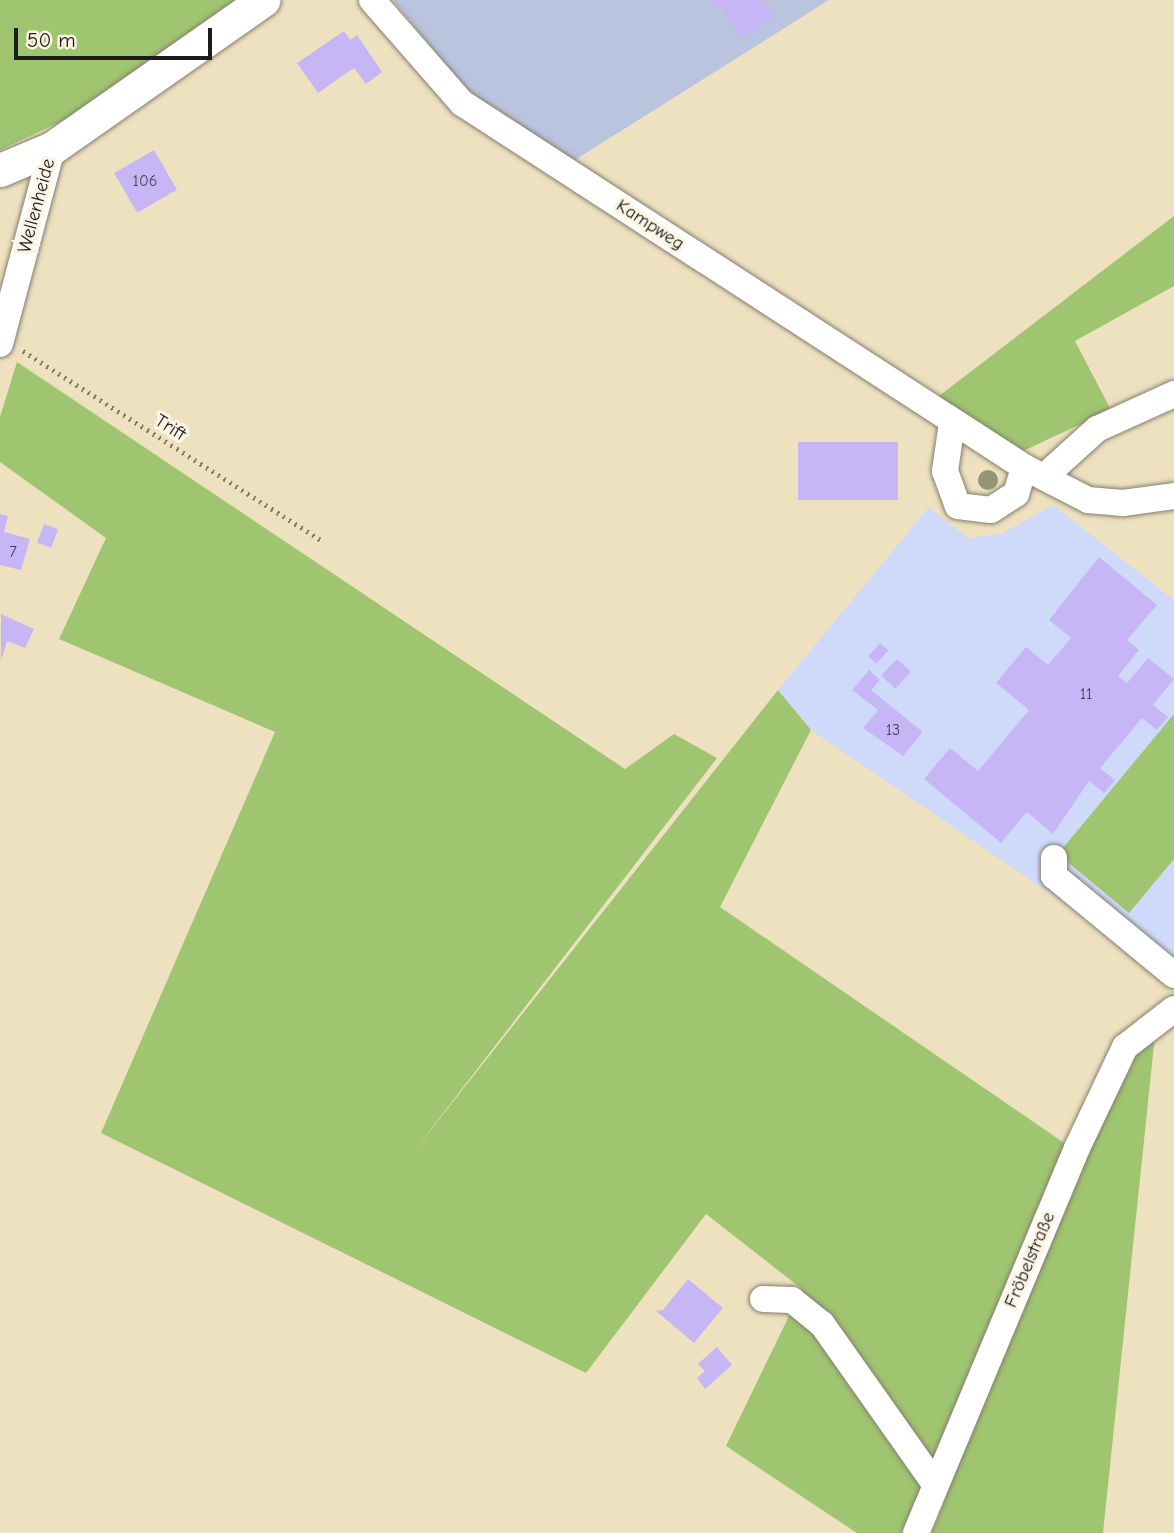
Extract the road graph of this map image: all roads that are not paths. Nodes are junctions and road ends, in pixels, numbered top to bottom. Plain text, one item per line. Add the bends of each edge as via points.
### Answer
1 (263, 0) edge
2 (372, 0) edge
3 (52, 148) junction
4 (0, 170) edge
5 (1, 341) edge
6 (1174, 394) edge
7 (952, 423) junction
8 (1034, 472) junction
9 (1174, 496) edge
10 (1054, 859) dead end
11 (1174, 975) edge
12 (1174, 1009) edge
13 (764, 1299) dead end
14 (935, 1484) junction
15 (916, 1533) edge

1 - 3 main road
2 - 7 street, Kampweg via 462,103
3 - 4 main road
3 - 5 street, Wellenheide
6 - 8 street via 1097,429
7 - 8 street, Kampweg
7 - 8 street via 945,471 958,506 991,510 1016,494
8 - 9 street, Kampweg via 1088,500 1123,503
10 - 11 street via 1054,876
12 - 14 street, Fröbelstraße via 1125,1048 1077,1148
13 - 14 street via 792,1300 822,1324
14 - 15 street, Fröbelstraße

